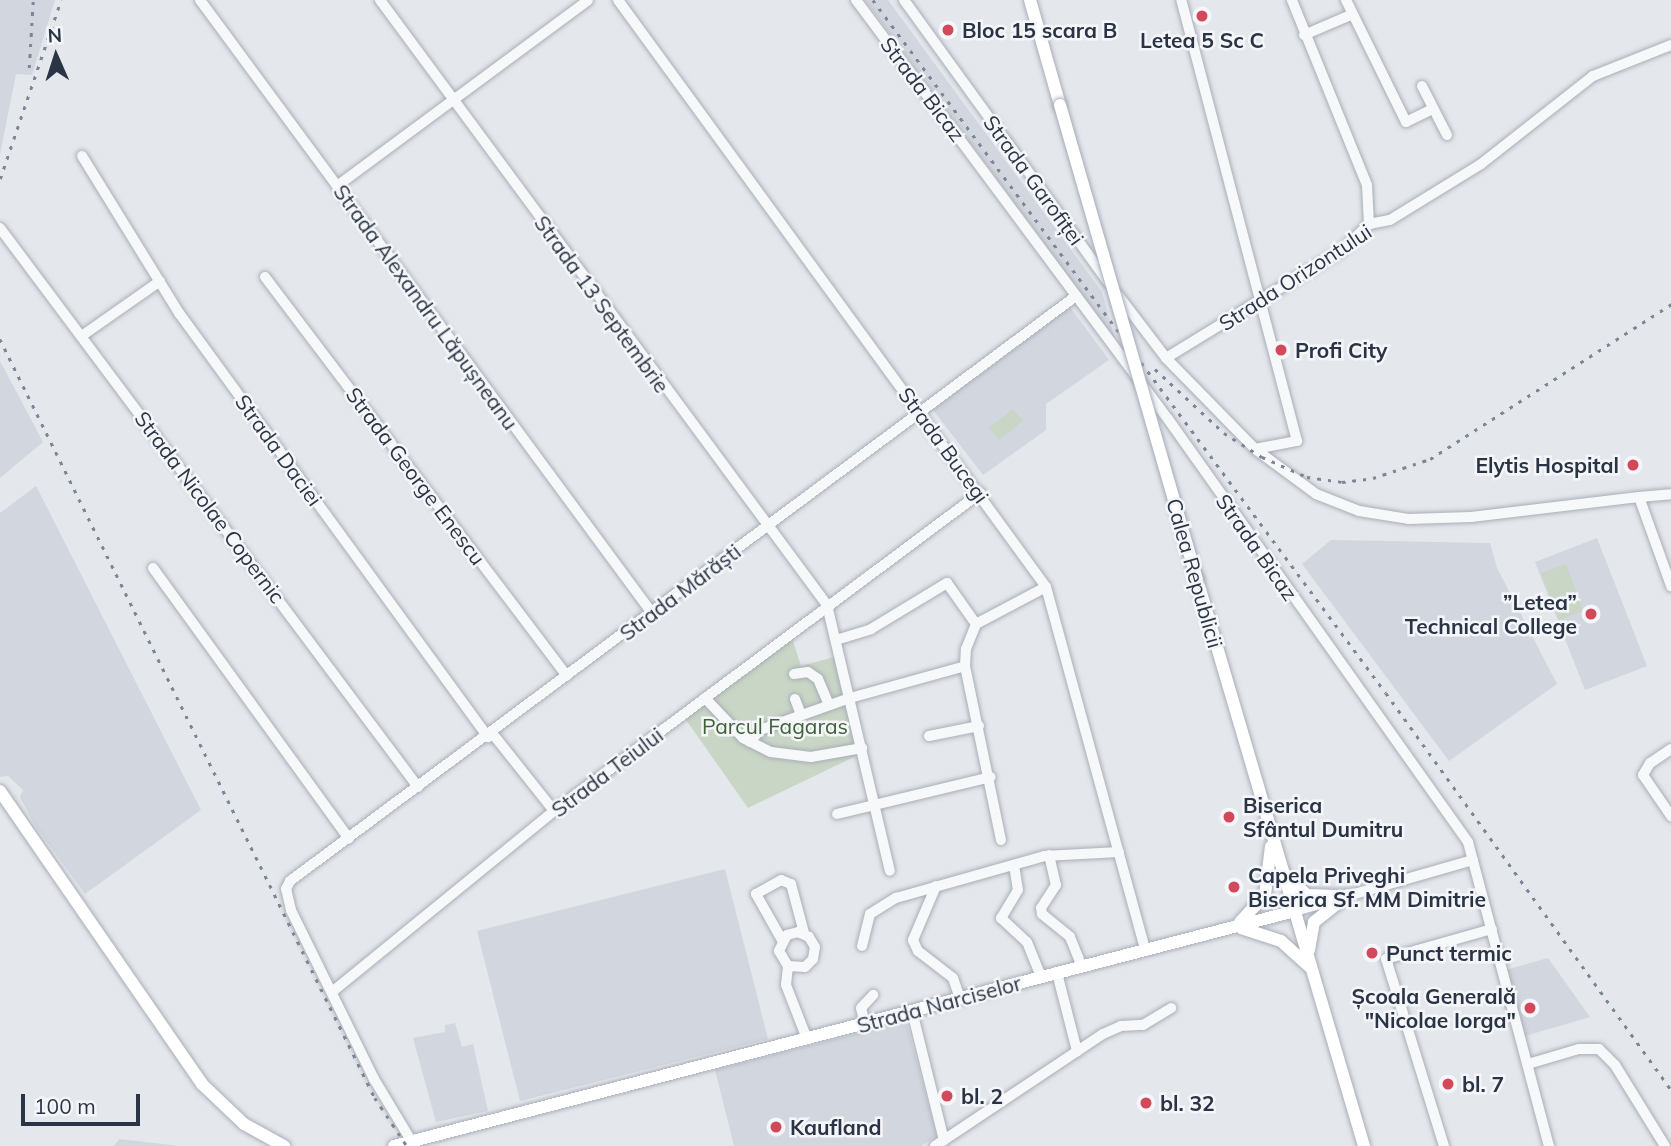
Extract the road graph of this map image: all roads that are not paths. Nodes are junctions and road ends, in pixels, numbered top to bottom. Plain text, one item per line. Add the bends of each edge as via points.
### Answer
1 (200, 0) edge
2 (380, 0) edge
3 (588, 0) edge
4 (618, 0) edge
5 (856, 0) edge
6 (904, 0) edge
7 (1030, 0) edge
8 (1181, 0) edge
9 (1292, 0) edge
10 (1346, 0) edge
11 (1353, 14) junction
12 (1304, 34) junction
13 (1671, 45) edge
14 (1422, 86) dead end
15 (453, 100) junction
16 (1433, 109) junction
17 (1447, 135) dead end
18 (82, 156) dead end
19 (337, 186) junction
20 (1369, 223) junction
21 (0, 228) edge
22 (265, 276) dead end
23 (160, 281) junction
24 (1076, 296) junction
25 (1263, 299) junction
26 (83, 335) junction
27 (1167, 358) junction
28 (920, 413) junction
29 (1255, 449) junction
30 (979, 494) junction
31 (1671, 494) edge
32 (1639, 497) junction
33 (766, 527) junction
34 (153, 568) dead end
35 (1671, 586) edge
36 (1046, 587) junction
37 (827, 605) junction
38 (652, 613) junction
39 (976, 624) junction
40 (836, 640) junction
41 (965, 666) junction
42 (794, 674) dead end
43 (567, 676) junction
44 (705, 698) junction
45 (850, 698) junction
46 (795, 699) dead end
47 (829, 705) junction
48 (801, 715) junction
49 (979, 726) junction
50 (490, 735) junction
51 (929, 736) dead end
52 (750, 742) junction
53 (862, 748) junction
54 (1671, 749) edge
55 (991, 777) junction
56 (418, 787) junction
57 (0, 791) edge
58 (876, 806) junction
59 (554, 811) junction
60 (836, 814) dead end
61 (1671, 816) edge
62 (1269, 821) junction
63 (349, 839) junction
64 (1001, 840) dead end
65 (1119, 852) junction
66 (1049, 855) junction
67 (1473, 860) junction
68 (1014, 866) junction
69 (890, 871) dead end
70 (1284, 873) junction
71 (936, 886) junction
72 (1348, 895) junction
73 (1295, 911) junction
74 (1230, 928) junction
75 (1492, 929) junction
76 (804, 933) junction
77 (782, 940) junction
78 (862, 946) dead end
79 (1145, 950) junction
80 (1310, 963) junction
81 (788, 966) junction
82 (1082, 967) junction
83 (1057, 973) junction
84 (1041, 977) junction
85 (332, 992) junction
86 (873, 995) dead end
87 (960, 998) junction
88 (1171, 1008) dead end
89 (912, 1011) junction
90 (865, 1024) junction
91 (807, 1039) junction
92 (1077, 1051) junction
93 (1528, 1064) junction
94 (940, 1143) edge
95 (403, 1144) edge
96 (284, 1146) edge
97 (1364, 1146) edge
98 (1444, 1146) edge
99 (1549, 1146) edge
100 (1665, 1146) edge

1 - 19 street, Strada Alexandru Lăpușneanu
2 - 15 street, Strada 13 Septembrie
3 - 15 street
4 - 28 street, Strada Bucegi
5 - 24 street, Strada Bicaz
6 - 27 street, Strada Garofiței
7 - 62 main road, Calea Republicii, bridge
8 - 25 street
9 - 12 street
10 - 11 street
11 - 12 street
11 - 16 street via 1406,122
12 - 20 street via 1367,184
13 - 20 street, Strada Orizontului via 1605,69 1481,164 1390,220
14 - 16 street
15 - 19 street
15 - 33 street, Strada 13 Septembrie
16 - 17 street
18 - 23 street, Strada Daciei
19 - 38 street, Strada Alexandru Lăpușneanu
20 - 25 street, Strada Orizontului via 1342,250
21 - 26 street, Strada Nicolae Copernic
22 - 43 street, Strada George Enescu
23 - 26 street
23 - 50 street, Strada Daciei
24 - 28 street, Strada Mărăști
24 - 67 street, Strada Bicaz via 1460,829
25 - 27 street, Strada Orizontului
25 - 29 street via 1297,441
26 - 56 street, Strada Nicolae Copernic
27 - 29 street, Strada Garofiței
28 - 30 street, Strada Bucegi
28 - 33 street, Strada Mărăști
29 - 32 street, Strada Garofiței via 1316,494 1359,511 1409,519 1471,517
30 - 36 street, Strada Bucegi
30 - 37 street, Strada Teiului
31 - 32 street, Strada Garofiței
32 - 35 street
33 - 37 street, Strada 13 Septembrie
33 - 38 street, Strada Mărăști
34 - 63 street
36 - 39 street
36 - 65 street, Strada Bucegi
37 - 40 street
37 - 44 street, Strada Teiului
38 - 43 street, Strada Mărăști
39 - 40 street via 947,583 871,629
39 - 41 street
40 - 45 street
41 - 45 street
41 - 49 street
42 - 47 street via 808,672 818,679
43 - 50 street, Strada Mărăști
44 - 52 street
44 - 59 street, Strada Teiului
45 - 47 street
45 - 53 street
46 - 48 street
47 - 48 street
48 - 52 street via 760,730
49 - 51 street
49 - 55 street
50 - 56 street, Strada Mărăști
50 - 59 street, Strada Daciei
52 - 53 street via 791,757
53 - 58 street
54 - 61 street via 1650,763 1643,775
55 - 58 street
55 - 64 street
56 - 63 street, Strada Mărăști
57 - 96 main road via 202,1084 244,1124
58 - 60 street
58 - 69 street
59 - 85 street, Strada Teiului
62 - 70 main road, Calea Republicii
62 - 74 main road via 1270,885 1252,912
63 - 85 street, Strada Mărăști via 290,881 286,890 290,910
65 - 66 street
65 - 79 street, Strada Bucegi
66 - 68 street
66 - 82 street via 1056,885 1041,908 1042,914 1070,937
67 - 72 street, Strada Narciselor
67 - 75 street, Strada Bicaz
68 - 71 street
68 - 84 street via 1018,890 1001,918 1027,942
70 - 72 main road via 1307,895
70 - 73 main road, Calea Republicii
71 - 78 street via 897,898 870,914
71 - 87 street via 913,940 918,951 953,978
72 - 73 street, Strada Narciselor
72 - 80 main road via 1314,922
73 - 74 main road, Strada Narciselor
73 - 80 main road, Calea Republicii
74 - 79 main road, Strada Narciselor
74 - 80 main road via 1254,930 1281,941
75 - 93 street, Strada Bicaz
75 - 98 street via 1386,959
76 - 77 street via 792,933
76 - 77 street via 790,884 781,880 756,894
76 - 81 street via 813,941 814,958 805,967
77 - 81 street via 780,957
79 - 82 main road, Strada Narciselor
80 - 97 main road, Calea Republicii
81 - 91 street via 786,985
82 - 83 main road, Strada Narciselor
83 - 84 main road, Strada Narciselor
83 - 92 street
84 - 87 main road, Strada Narciselor
85 - 95 street
86 - 90 street via 861,1008
87 - 89 main road, Strada Narciselor
88 - 92 street via 1143,1025 1121,1026 1103,1034
89 - 90 main road, Strada Narciselor
89 - 94 street
90 - 91 main road, Strada Narciselor
91 - 95 main road, Strada Narciselor
92 - 94 street
93 - 99 street, Strada Bicaz
93 - 100 street via 1579,1049 1599,1049 1615,1065

